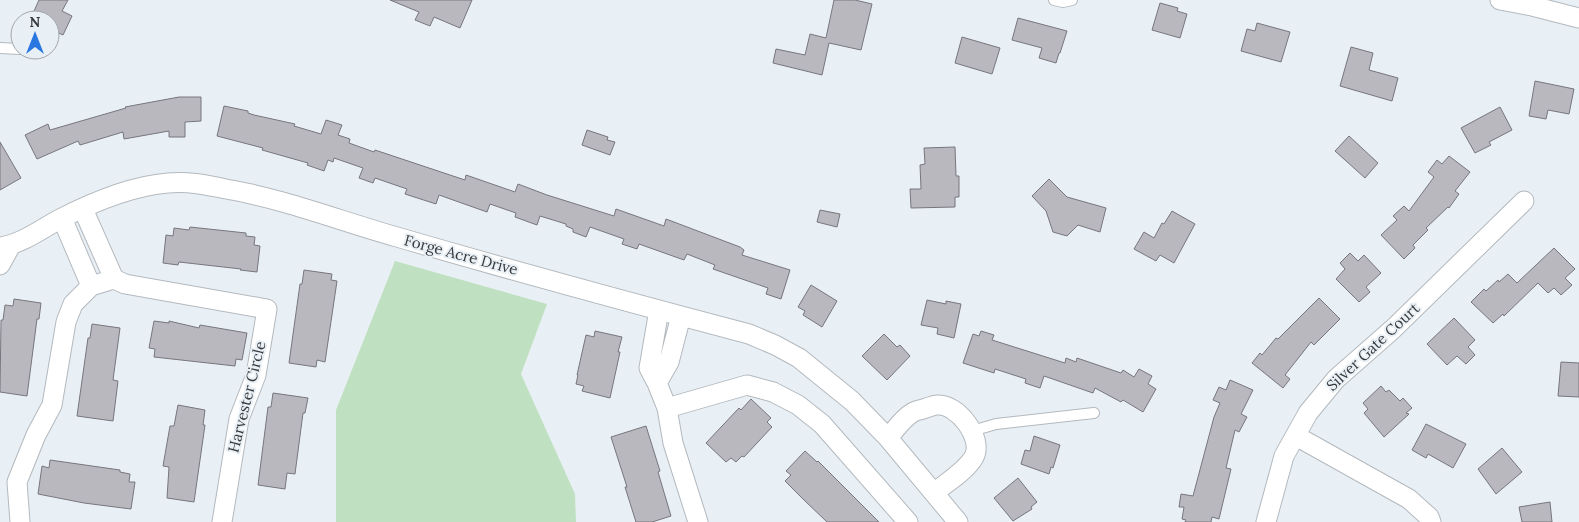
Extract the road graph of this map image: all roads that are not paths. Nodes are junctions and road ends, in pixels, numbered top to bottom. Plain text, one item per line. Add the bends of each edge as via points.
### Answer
1 (1054, 0) edge
2 (1072, 0) edge
3 (1500, 0) edge
4 (1579, 18) edge
5 (1524, 201) dead end
6 (83, 209) junction
7 (62, 218) junction
8 (6, 246) edge
9 (0, 265) edge
10 (114, 278) junction
11 (91, 286) junction
12 (658, 310) junction
13 (681, 316) junction
14 (657, 383) junction
15 (667, 408) junction
16 (1094, 413) dead end
17 (972, 431) junction
18 (1296, 436) junction
19 (888, 438) junction
20 (934, 493) junction
21 (20, 522) edge
22 (222, 522) edge
23 (698, 522) edge
24 (908, 522) edge
25 (958, 522) edge
26 (1266, 522) edge
27 (1432, 522) edge

1 - 2 lane
3 - 4 street
5 - 18 street, Silver Gate Court via 1393,329 1336,379 1308,413
6 - 7 street, Forge Acre Drive
6 - 10 street
6 - 12 street, Forge Acre Drive via 141,187 194,183 303,207
7 - 8 street, Forge Acre Drive
7 - 11 street
8 - 9 street, Forge Acre Drive
10 - 11 street
10 - 22 street, Harvester Circle via 125,284 267,309 256,375 239,419
11 - 21 street via 73,304 66,322 52,405 17,482
12 - 13 street, Forge Acre Drive
12 - 14 street via 649,368
13 - 14 street via 669,362
13 - 19 street, Forge Acre Drive via 749,334 799,358 852,401
14 - 15 street
15 - 23 street via 673,442
15 - 24 street via 747,385 773,392 798,405 822,424
16 - 17 lane via 996,424
17 - 19 street via 956,412 936,405 911,413
17 - 20 street via 975,436 974,456 965,469
18 - 26 street, Silver Gate Court via 1284,456
18 - 27 street via 1409,499
19 - 20 street, Forge Acre Drive
20 - 25 street, Forge Acre Drive

